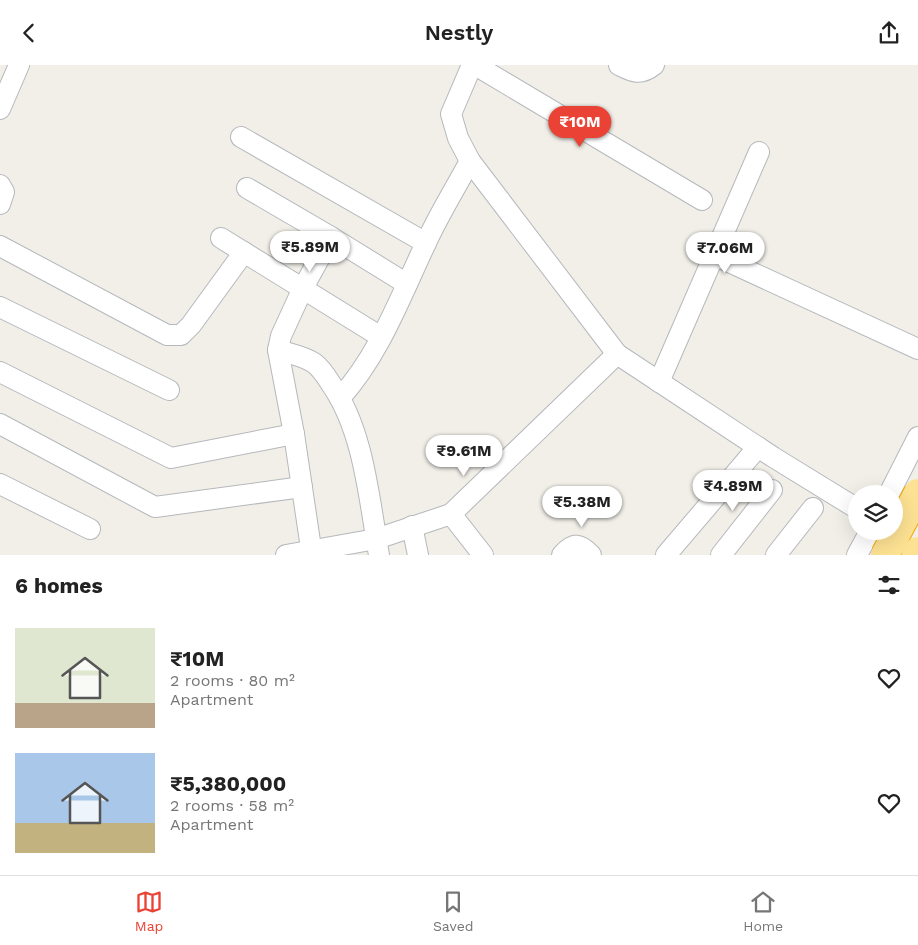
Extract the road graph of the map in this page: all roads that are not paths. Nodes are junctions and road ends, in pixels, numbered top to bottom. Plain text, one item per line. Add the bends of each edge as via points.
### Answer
1 (19, 65) edge
2 (473, 65) edge
3 (619, 65) edge
4 (654, 65) edge
5 (0, 109) edge
6 (241, 137) dead end
7 (759, 152) dead end
8 (470, 161) junction
9 (0, 185) edge
10 (247, 188) dead end
11 (702, 200) dead end
12 (0, 205) edge
13 (332, 237) junction
14 (221, 238) dead end
15 (426, 243) junction
16 (0, 246) edge
17 (244, 252) junction
18 (714, 255) junction
19 (407, 284) junction
20 (302, 289) junction
21 (0, 307) edge
22 (381, 337) junction
23 (918, 349) edge
24 (278, 350) junction
25 (617, 354) junction
26 (0, 372) edge
27 (659, 382) junction
28 (169, 390) dead end
29 (340, 398) junction
30 (0, 424) edge
31 (294, 434) junction
32 (918, 437) edge
33 (758, 447) junction
34 (0, 484) edge
35 (894, 485) edge
36 (302, 487) junction
37 (772, 489) dead end
38 (918, 493) edge
39 (848, 503) edge
40 (812, 508) dead end
41 (451, 514) junction
42 (412, 526) junction
43 (90, 529) dead end
44 (865, 540) edge
45 (901, 540) edge
46 (377, 547) edge
47 (312, 553) edge
48 (917, 553) edge
49 (286, 555) edge
50 (418, 555) edge
51 (483, 555) edge
52 (562, 555) edge
53 (591, 555) edge
54 (666, 555) edge
55 (721, 555) edge
56 (776, 555) edge
57 (857, 555) edge
58 (885, 555) edge

1 - 5 street
2 - 8 street via 451,114 458,138
2 - 11 street
3 - 4 street via 634,72 646,71
6 - 15 street
7 - 18 street
8 - 15 street
8 - 25 street
9 - 12 street via 4,192
10 - 13 street
13 - 19 street
13 - 20 street
14 - 17 street
15 - 19 street
16 - 17 street via 168,335 180,335 191,325
17 - 20 street
18 - 23 street
18 - 27 street
19 - 22 street
20 - 22 street
20 - 24 street
21 - 28 street
22 - 29 street via 358,377
24 - 29 street via 314,363
24 - 31 street
25 - 27 street
25 - 41 street
26 - 31 street via 172,458
27 - 33 street
29 - 46 street via 356,433
30 - 36 street via 155,507
31 - 36 street
32 - 35 street
33 - 39 street
33 - 54 street
34 - 43 street
36 - 47 street
37 - 55 street
38 - 58 highway, bridge
40 - 56 street
41 - 42 street
41 - 51 street
42 - 46 street
42 - 50 street
44 - 57 street
45 - 48 street
46 - 47 street
47 - 49 street
52 - 53 street via 578,545

